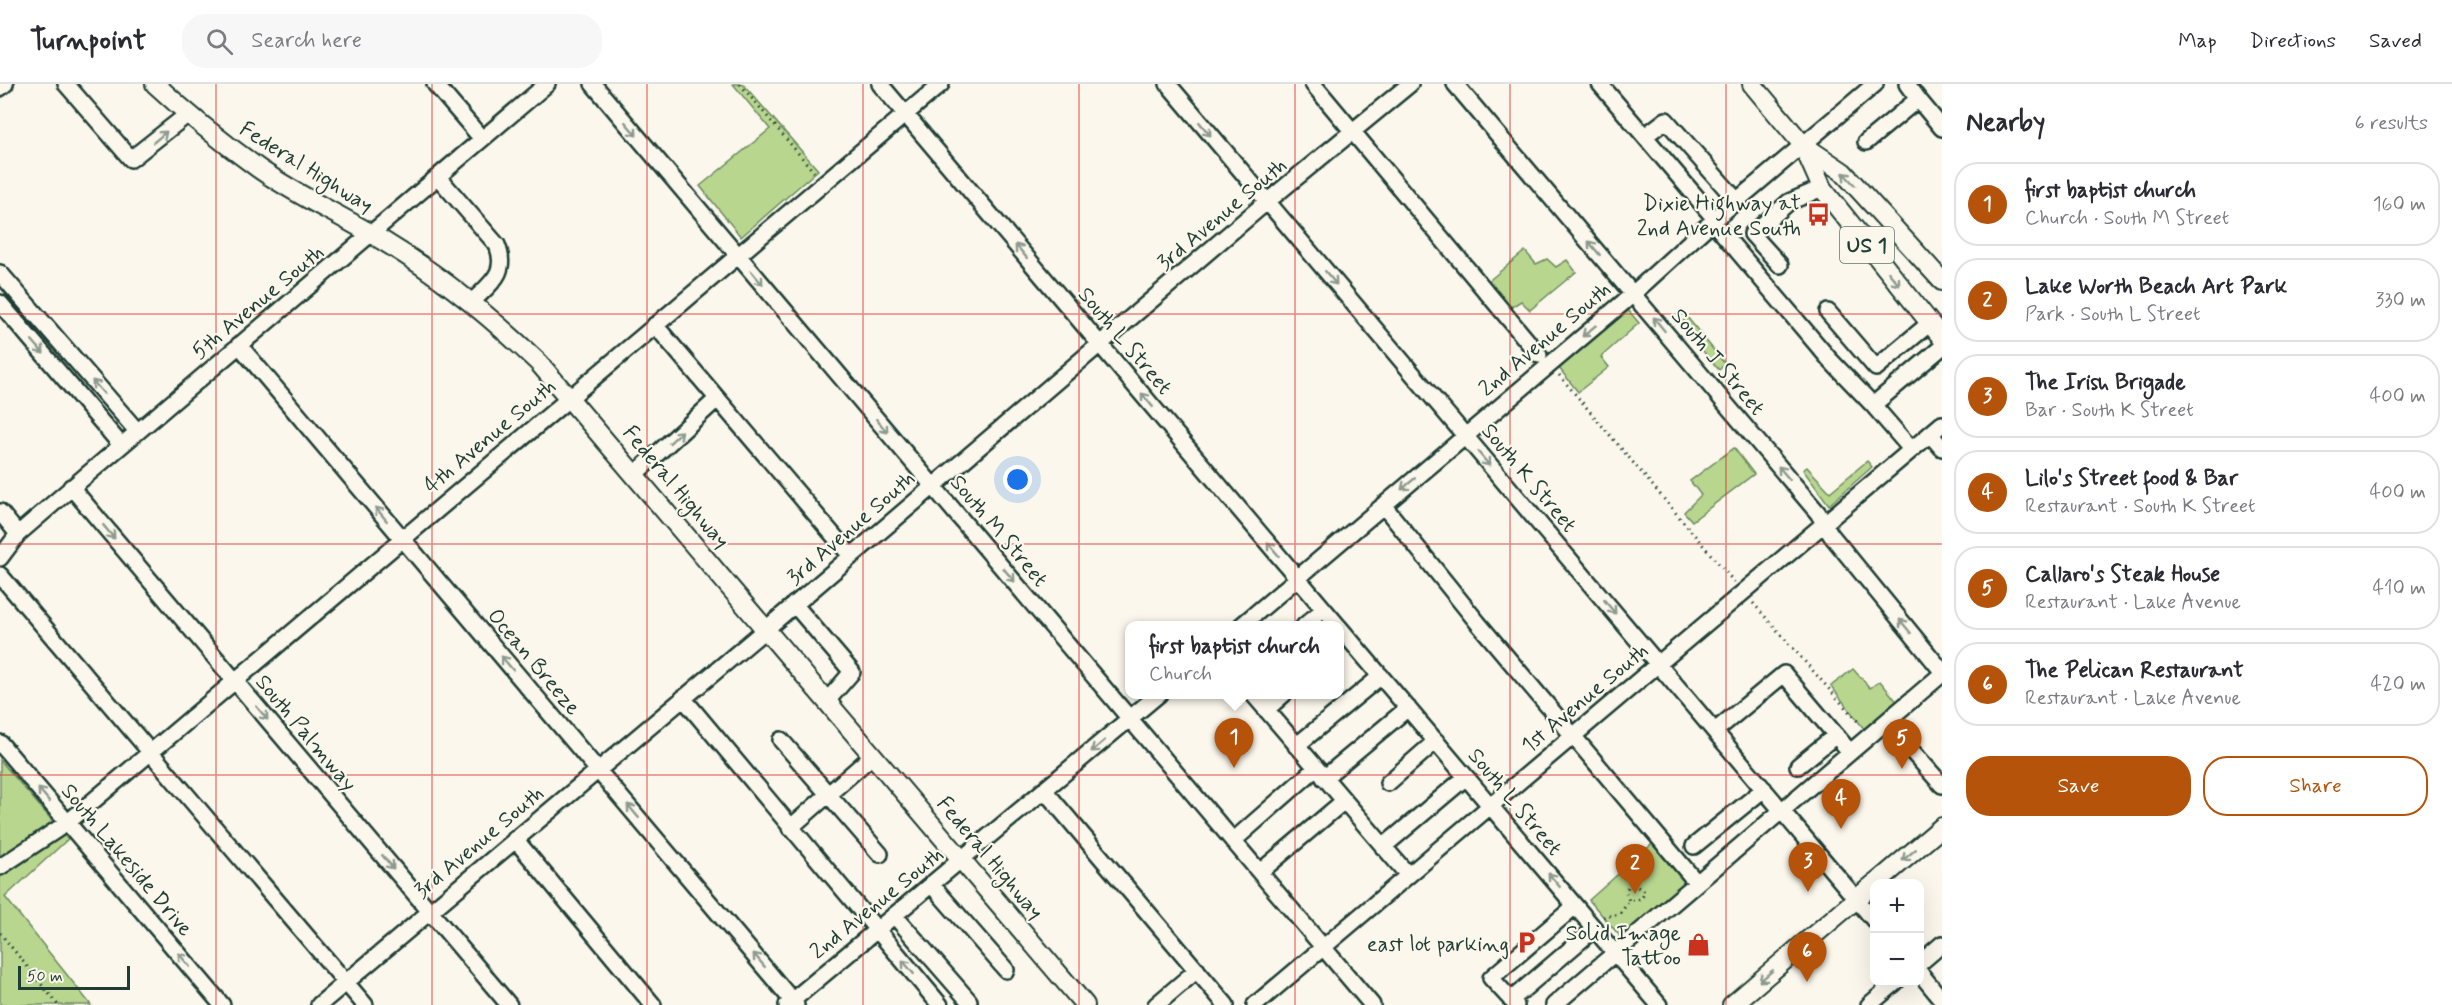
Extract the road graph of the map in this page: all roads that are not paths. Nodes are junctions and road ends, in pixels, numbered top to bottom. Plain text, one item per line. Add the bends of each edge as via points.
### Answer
1 (5, 84) edge
2 (66, 84) edge
3 (155, 84) edge
4 (435, 84) edge
5 (547, 84) edge
6 (593, 84) edge
7 (880, 84) edge
8 (941, 84) edge
9 (1168, 84) edge
10 (1313, 84) edge
11 (1410, 84) edge
12 (1455, 84) edge
13 (1600, 84) edge
14 (1875, 84) edge
15 (1907, 84) edge
16 (1755, 85) edge
17 (0, 88) edge
18 (1918, 99) junction
19 (188, 114) junction
20 (905, 114) junction
21 (1942, 128) edge
22 (1352, 131) junction
23 (1645, 136) junction
24 (482, 139) junction
25 (1866, 142) dead end
26 (1803, 145) junction
27 (438, 177) junction
28 (1822, 188) junction
29 (1737, 201) junction
30 (1268, 202) junction
31 (1714, 220) junction
32 (372, 235) junction
33 (738, 255) junction
34 (1780, 265) dead end
35 (0, 273) edge
36 (1942, 281) edge
37 (1633, 292) junction
38 (0, 303) edge
39 (471, 303) junction
40 (1828, 312) dead end
41 (1930, 323) junction
42 (655, 325) junction
43 (1942, 338) edge
44 (1100, 344) junction
45 (239, 345) junction
46 (1942, 347) edge
47 (1539, 355) dead end
48 (570, 397) junction
49 (717, 399) junction
50 (1873, 405) junction
51 (1942, 424) edge
52 (137, 431) junction
53 (1930, 434) junction
54 (1465, 435) junction
55 (121, 445) junction
56 (1942, 448) edge
57 (1911, 449) junction
58 (635, 474) junction
59 (933, 486) junction
60 (71, 488) junction
61 (1383, 505) junction
62 (0, 512) edge
63 (1825, 523) junction
64 (18, 534) junction
65 (402, 539) junction
66 (851, 556) junction
67 (0, 558) edge
68 (0, 575) edge
69 (1297, 577) junction
70 (794, 604) junction
71 (1324, 609) junction
72 (1248, 621) edge
73 (1310, 621) edge
74 (1335, 621) edge
75 (765, 629) junction
76 (1344, 644) edge
77 (1658, 664) junction
78 (1942, 673) edge
79 (1381, 675) junction
80 (235, 681) junction
81 (683, 698) junction
82 (1153, 699) edge
83 (1256, 699) edge
84 (1278, 699) edge
85 (827, 701) junction
86 (1408, 708) junction
87 (1266, 710) junction
88 (1130, 718) junction
89 (1886, 722) junction
90 (1715, 731) junction
91 (1836, 735) junction
92 (1573, 736) junction
93 (781, 740) dead end
94 (1436, 741) junction
95 (0, 743) edge
96 (1296, 746) junction
97 (151, 752) junction
98 (1850, 752) junction
99 (873, 755) junction
100 (1798, 766) dead end
101 (597, 770) junction
102 (1320, 773) junction
103 (1466, 777) junction
104 (1388, 783) dead end
105 (1942, 785) edge
106 (1764, 789) junction
107 (1045, 791) junction
108 (829, 794) junction
109 (1344, 801) junction
110 (1490, 805) junction
111 (1782, 811) junction
112 (67, 822) junction
113 (1942, 827) edge
114 (790, 828) junction
115 (515, 839) junction
116 (1233, 841) junction
117 (1694, 846) dead end
118 (1383, 847) junction
119 (880, 854) dead end
120 (962, 860) junction
121 (0, 867) edge
122 (1260, 872) junction
123 (1408, 875) junction
124 (1881, 879) edge
125 (1697, 883) junction
126 (931, 884) junction
127 (1870, 888) edge
128 (1857, 899) junction
129 (1575, 906) junction
130 (430, 911) junction
131 (1870, 914) edge
132 (894, 915) junction
133 (1598, 923) junction
134 (876, 930) junction
135 (1942, 944) edge
136 (1323, 947) junction
137 (1615, 953) junction
138 (1924, 960) edge
139 (1006, 970) dead end
140 (1197, 970) junction
141 (1924, 978) edge
142 (346, 982) junction
143 (1890, 987) edge
144 (1942, 999) edge
145 (969, 1001) dead end
146 (1513, 1002) edge
147 (792, 1003) edge
148 (222, 1005) edge
149 (319, 1005) edge
150 (365, 1005) edge
151 (509, 1005) edge
152 (653, 1005) edge
153 (940, 1005) edge
154 (1085, 1005) edge
155 (1156, 1005) edge
156 (1226, 1005) edge
157 (1255, 1005) edge
158 (1372, 1005) edge
159 (1554, 1005) edge
160 (1659, 1005) edge
161 (1732, 1005) edge
162 (1869, 1005) edge

1 - 17 street
2 -> 19 street via 131,159
3 - 19 main road, Federal Highway
4 - 24 street
5 - 24 street, 5th Avenue South
6 -> 33 street, South M Street
7 - 20 street, South L Street
8 - 20 street, 4th Avenue South
9 -> 30 street, South K Street
10 - 22 street
11 - 22 street, 3rd Avenue South
37 -> 12 street, South J Street
13 - 23 street
14 - 26 street, 2nd Avenue South
15 - 18 street
16 - 26 main road, US 1
18 - 21 street
18 - 25 street
19 - 32 main road, Federal Highway via 258,168
20 - 33 street, 4th Avenue South
44 -> 20 street, South L Street
22 - 30 street, 3rd Avenue South
22 - 47 street
23 - 29 street via 1666,120
23 - 31 street
24 - 27 street, 5th Avenue South
26 - 28 main road, US 1
26 - 29 street, 2nd Avenue South
36 -> 26 main road, US 1 via 1843,172
27 - 32 street, 5th Avenue South
27 - 39 street via 497,245 501,255 500,272
28 - 34 street via 1789,202 1752,234
28 -> 41 main road, US 1
29 - 31 street, 2nd Avenue South
30 - 44 street, 3rd Avenue South
30 -> 54 street, South K Street
31 - 37 street, 2nd Avenue South
31 - 50 street via 1830,360
32 - 39 main road, Federal Highway
32 - 45 street, 5th Avenue South
33 - 42 street, 4th Avenue South
33 -> 59 street, South M Street
52 -> 35 street
37 -> 54 street, 2nd Avenue South
63 -> 37 street, South J Street
38 -> 55 street
39 - 48 main road, Federal Highway via 508,333
40 - 41 street via 1876,368
41 - 43 main road, US 1
42 - 48 street, 4th Avenue South
42 - 49 street
44 - 59 street, 3rd Avenue South
69 -> 44 street, South L Street
45 - 52 street, 5th Avenue South
65 -> 45 street, Ocean Breeze
46 - 50 street
48 - 58 main road, Federal Highway
48 - 65 street, 4th Avenue South
58 -> 49 street
49 - 66 street
50 - 57 street
51 - 53 street, 1st Avenue South
52 - 55 street, 5th Avenue South
53 - 56 street
53 - 57 street, 1st Avenue South
54 -> 61 street, 2nd Avenue South
54 -> 77 street, South K Street
55 - 60 street, 5th Avenue South
57 - 63 street, 1st Avenue South
58 - 75 main road, Federal Highway
59 - 66 street, 3rd Avenue South
59 -> 88 street, South M Street
60 - 64 street, 5th Avenue South
60 -> 80 street, South Palmway
61 - 69 street, 2nd Avenue South
61 - 92 street
62 - 64 street
63 - 77 street, 1st Avenue South
78 -> 63 street, South J Street
64 - 67 street, 5th Avenue South
65 - 80 street, 4th Avenue South
101 -> 65 street, Ocean Breeze
66 - 70 street, 3rd Avenue South
68 - 97 street
69 - 71 street, South L Street
69 - 72 street, 2nd Avenue South
70 - 75 street, 3rd Avenue South
70 - 85 street via 852,672
71 - 73 street
71 - 74 street, South L Street
75 - 81 street, 3rd Avenue South
75 - 85 main road, Federal Highway
76 - 79 street, South L Street
77 - 90 street, South K Street
77 - 92 street, 1st Avenue South
78 - 89 street
79 - 86 street, South L Street
79 - 96 street
80 - 97 street, 4th Avenue South
80 -> 130 street, South Palmway
81 - 101 street, 3rd Avenue South
81 - 114 street
82 - 88 street, 2nd Avenue South
83 - 87 street
84 - 87 street
85 - 99 main road, Federal Highway
86 - 94 street, South L Street
86 - 102 street
87 - 96 street
88 -> 107 street, 2nd Avenue South
88 - 116 street, South M Street
89 - 98 street
89 - 105 street
90 - 91 street via 1784,674
90 - 106 street, South K Street
91 - 98 street
91 - 100 street
92 - 110 street, 1st Avenue South
92 - 125 street
93 - 108 street
94 - 103 street, South L Street
94 - 104 street
112 -> 95 street, South Lakeside Drive
96 - 102 street
97 - 112 street, 4th Avenue South
97 - 142 street
98 - 111 street
99 - 108 street
99 - 120 main road, Federal Highway
101 - 115 street, 3rd Avenue South
147 -> 101 street, Ocean Breeze
102 - 109 street
102 - 116 street
103 - 110 street, South L Street
103 - 118 street
106 - 111 street, South K Street
106 - 117 street
107 - 120 street, 2nd Avenue South
107 - 140 street
108 - 114 street
108 - 119 street
109 - 118 street
109 - 122 street
110 - 123 street, 1st Avenue South
129 -> 110 street, South L Street
111 - 125 street
111 - 128 street, South K Street
112 - 121 street, 4th Avenue South
148 -> 112 street, South Lakeside Drive
113 -> 124 main road
114 - 134 street
115 - 130 street, 3rd Avenue South
115 - 152 street
116 - 122 street, South M Street
118 - 123 street
120 - 126 street, 2nd Avenue South
120 - 154 main road, Federal Highway
122 - 136 street, South M Street
123 - 136 street, 1st Avenue South
125 - 137 street
126 - 132 street, 2nd Avenue South
126 - 139 street
127 - 128 main road
128 - 131 street, South K Street
128 -> 161 main road
129 - 133 street, South L Street
129 - 146 street via 1491,978
130 - 142 street, 3rd Avenue South
130 - 151 street, South Palmway
132 - 134 street, 2nd Avenue South
132 - 145 street
133 - 137 street, South L Street
133 - 146 street
134 - 147 street, 2nd Avenue South
153 -> 134 street
135 - 138 street
136 - 157 street, 1st Avenue South
136 - 158 street, South M Street
137 - 159 street
137 - 160 street, South L Street
140 - 155 street
140 - 156 street
141 - 144 street
142 - 149 street, 3rd Avenue South
142 - 150 street
143 - 162 street

